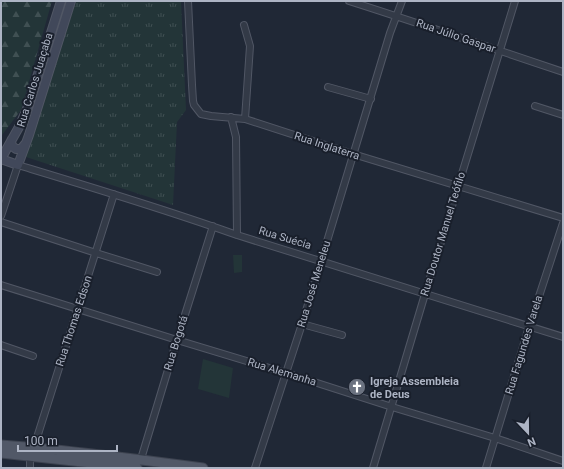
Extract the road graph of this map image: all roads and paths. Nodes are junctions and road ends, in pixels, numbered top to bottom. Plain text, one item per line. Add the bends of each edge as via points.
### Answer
1 (61, 1) edge
2 (71, 1) edge
3 (188, 1) edge
4 (349, 1) edge
5 (402, 1) edge
6 (515, 1) edge
7 (396, 16) junction
8 (244, 25) dead end
9 (500, 52) junction
10 (563, 72) edge
11 (328, 87) dead end
12 (371, 99) junction
13 (535, 106) dead end
14 (563, 115) edge
15 (231, 117) junction
16 (245, 119) junction
17 (12, 139) junction
18 (27, 143) junction
19 (353, 154) junction
20 (1, 159) edge
21 (18, 165) junction
22 (458, 187) junction
23 (114, 194) junction
24 (1, 216) edge
25 (563, 218) edge
26 (1, 222) edge
27 (563, 223) edge
28 (213, 226) junction
29 (237, 235) junction
30 (96, 253) junction
31 (321, 261) junction
32 (157, 272) dead end
33 (1, 285) edge
34 (425, 294) junction
35 (77, 309) junction
36 (302, 324) junction
37 (530, 327) junction
38 (342, 335) dead end
39 (563, 337) edge
40 (177, 340) junction
41 (1, 345) edge
42 (33, 356) dead end
43 (286, 373) junction
44 (392, 407) junction
45 (495, 438) junction
46 (1, 445) edge
47 (32, 452) junction
48 (1, 453) edge
49 (563, 461) edge
50 (139, 464) edge
51 (109, 466) edge
52 (30, 468) edge
53 (203, 468) edge
54 (256, 468) edge
55 (373, 468) edge
56 (486, 468) edge

1 - 17 street, Rua Carlos Juaçaba via 28,109
2 - 18 street, Rua Carlos Juaçaba
3 - 15 street, Rua Inglaterra via 194,105 206,116
4 - 7 street, Rua Júlio Gaspar
5 - 7 street, Rua José Meneleu
6 - 9 street, Rua Doutor Manuel Teófilo
7 - 9 street, Rua Júlio Gaspar
7 - 12 street, Rua José Meneleu
8 - 16 street via 250,46
9 - 10 street, Rua Júlio Gaspar
9 - 22 street, Rua Doutor Manuel Teófilo
11 - 12 street
12 - 19 street, Rua José Meneleu
13 - 14 street
15 - 16 street, Rua Inglaterra
15 - 29 street via 236,137
16 - 19 street, Rua Inglaterra
17 - 18 street via 12,146 16,149 22,149
17 - 20 street, Rua Carlos Juaçaba
18 - 21 street, Rua Carlos Juaçaba
19 - 22 street, Rua Inglaterra
19 - 31 street, Rua José Meneleu
20 - 21 street, Rua Suécia
21 - 23 street, Rua Suécia
21 - 24 street
22 - 25 street, Rua Inglaterra
22 - 34 street, Rua Doutor Manuel Teófilo
23 - 28 street, Rua Suécia
23 - 30 street, Rua Thomas Edson
26 - 30 street
27 - 37 street, Rua Fagundes Varela
28 - 29 street, Rua Suécia
28 - 40 street, Rua Bogotá
29 - 31 street, Rua Suécia
30 - 32 street
30 - 35 street, Rua Thomas Edson
31 - 34 street, Rua Suécia
31 - 36 street, Rua José Meneleu
33 - 35 street, Rua Alemanha
34 - 37 street, Rua Suécia
34 - 44 street, Rua Doutor Manuel Teófilo
35 - 40 street, Rua Alemanha
35 - 47 street, Rua Thomas Edson
36 - 38 street
36 - 43 street, Rua José Meneleu
37 - 39 street, Rua Suécia
37 - 45 street, Rua Fagundes Varela
40 - 43 street, Rua Alemanha
40 - 50 street, Rua Bogotá
41 - 42 street
43 - 44 street, Rua Alemanha
43 - 54 street, Rua José Meneleu
44 - 45 street, Rua Alemanha
44 - 55 street, Rua Doutor Manuel Teófilo
45 - 49 street, Rua Alemanha
45 - 56 street, Rua Fagundes Varela
46 - 47 main road
47 - 48 main road
47 - 50 main road
47 - 51 main road
47 - 52 street, Rua Thomas Edson
50 - 51 main road
50 - 53 main road

